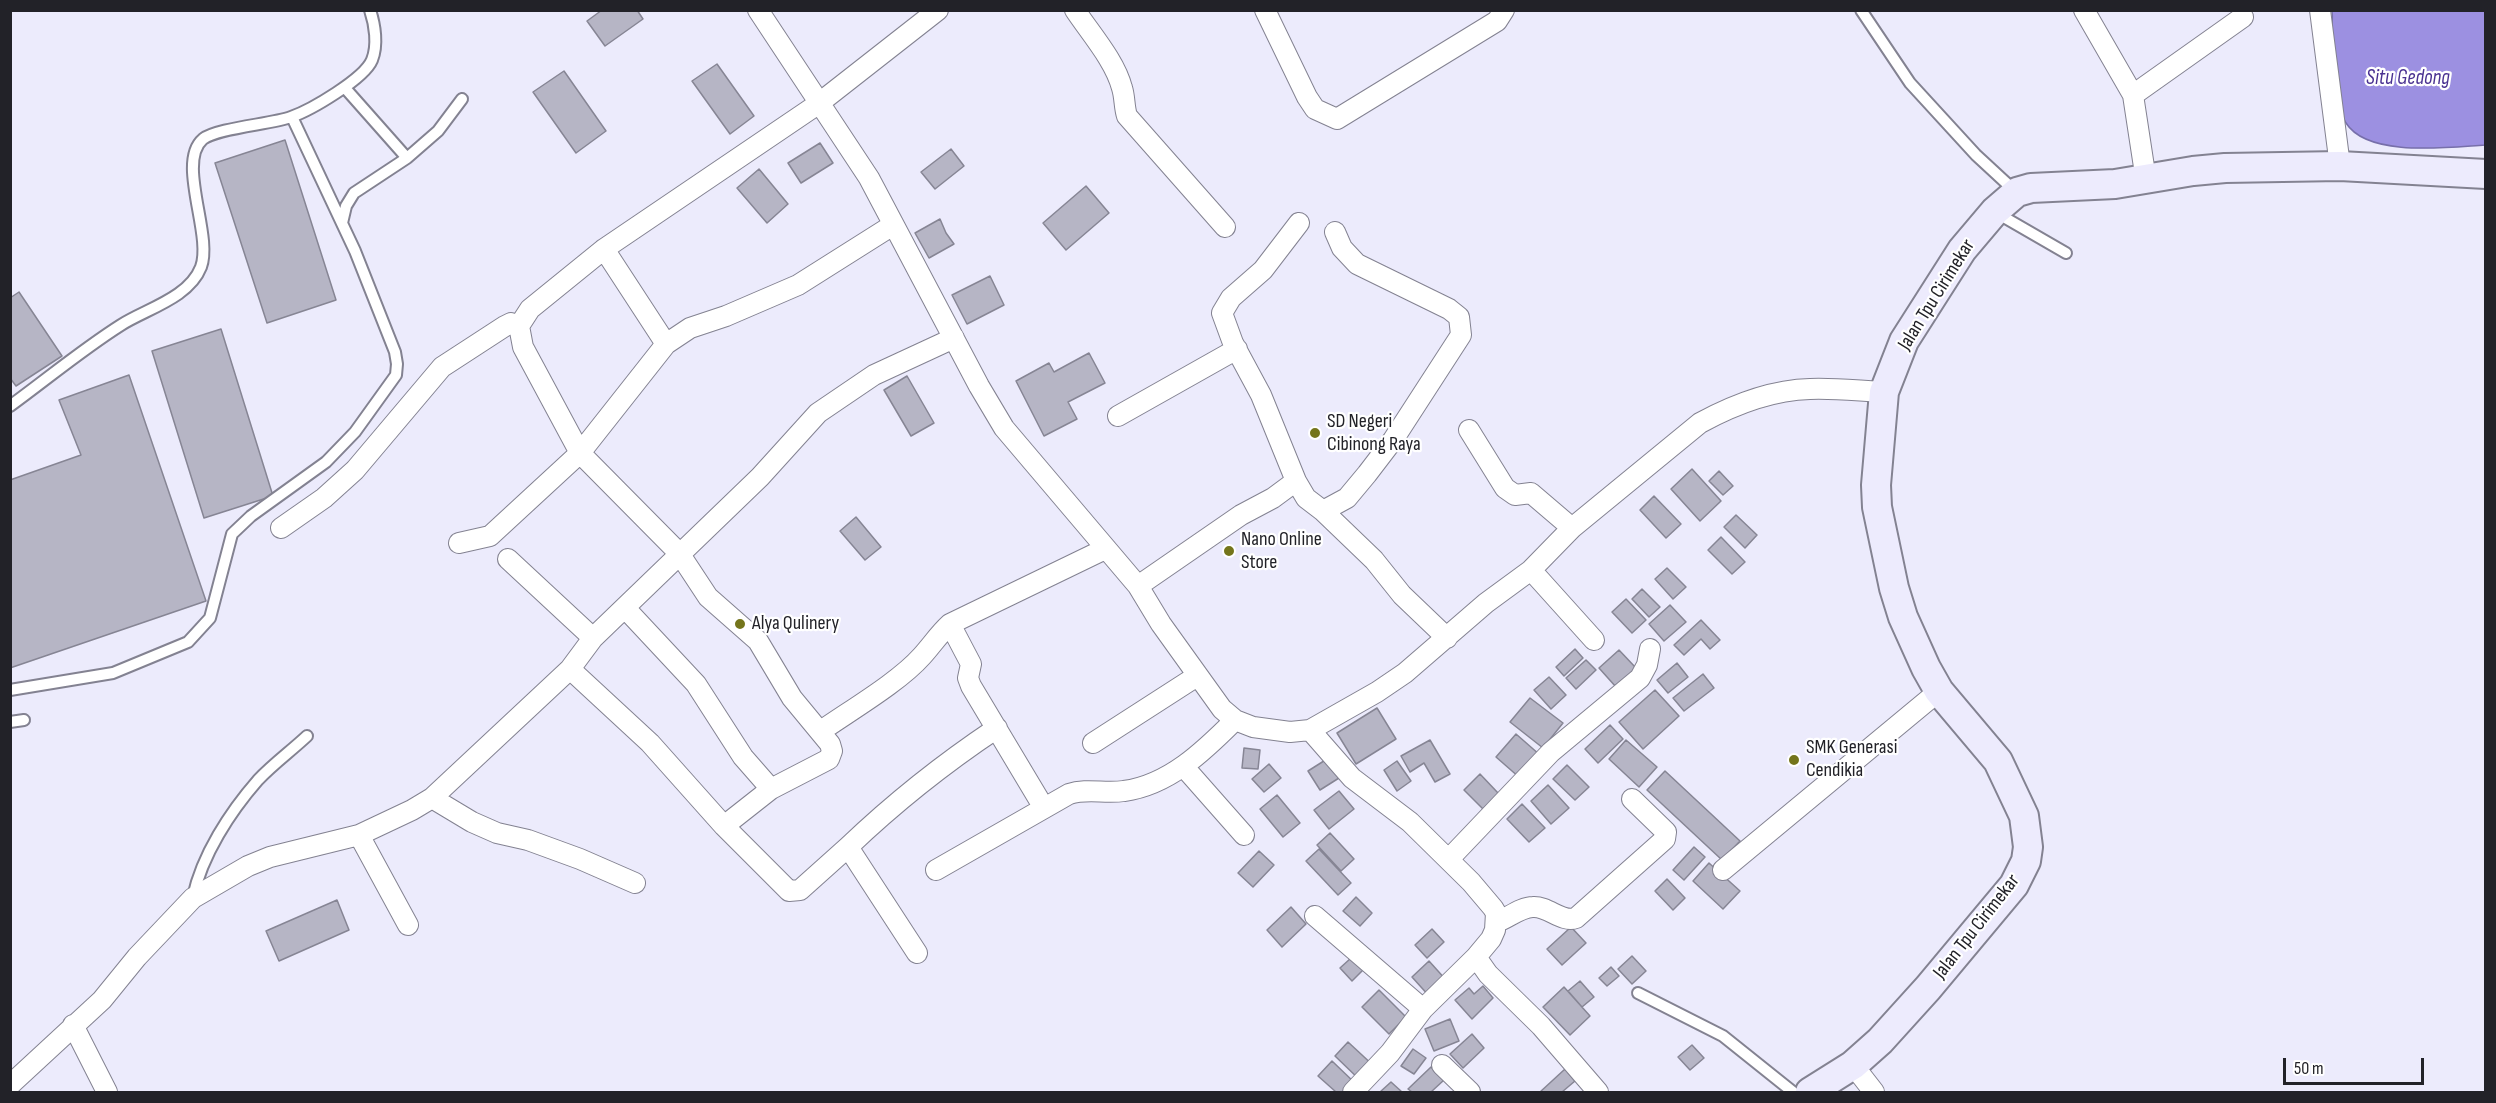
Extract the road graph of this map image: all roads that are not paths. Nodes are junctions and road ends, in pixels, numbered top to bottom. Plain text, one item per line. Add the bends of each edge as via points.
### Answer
1 (370, 10) edge
2 (758, 10) edge
3 (938, 10) edge
4 (1076, 10) edge
5 (1265, 10) edge
6 (1504, 10) edge
7 (1861, 10) edge
8 (2084, 10) edge
9 (2320, 10) edge
10 (2243, 17) dead end
11 (345, 88) junction
12 (2133, 95) junction
13 (462, 99) dead end
14 (818, 104) junction
15 (292, 117) junction
16 (406, 158) junction
17 (2340, 166) junction
18 (2486, 174) edge
19 (2146, 180) junction
20 (2032, 190) junction
21 (1995, 211) junction
22 (342, 223) junction
23 (1299, 223) dead end
24 (893, 225) junction
25 (1225, 227) dead end
26 (1335, 232) dead end
27 (604, 249) junction
28 (2066, 253) dead end
29 (519, 326) junction
30 (954, 338) junction
31 (666, 344) junction
32 (1237, 349) junction
33 (1884, 392) junction
34 (10, 405) edge
35 (1118, 416) dead end
36 (1469, 430) dead end
37 (580, 453) junction
38 (1296, 481) junction
39 (1323, 511) junction
40 (281, 528) dead end
41 (1572, 528) junction
42 (459, 543) dead end
43 (1105, 549) junction
44 (679, 553) junction
45 (508, 560) dead end
46 (1531, 570) junction
47 (1138, 586) junction
48 (626, 608) junction
49 (950, 624) junction
50 (593, 638) junction
51 (1447, 638) junction
52 (1594, 640) dead end
53 (1650, 650) dead end
54 (570, 669) junction
55 (1197, 675) junction
56 (10, 690) edge
57 (1939, 691) junction
58 (24, 720) dead end
59 (1235, 720) junction
60 (10, 722) edge
61 (997, 728) junction
62 (1310, 730) junction
63 (821, 731) junction
64 (307, 736) dead end
65 (1093, 743) dead end
66 (1184, 767) junction
67 (771, 789) junction
68 (432, 798) junction
69 (1632, 799) dead end
70 (1044, 808) junction
71 (724, 826) junction
72 (359, 835) junction
73 (1244, 835) dead end
74 (848, 847) junction
75 (1449, 859) junction
76 (936, 870) dead end
77 (1723, 870) dead end
78 (635, 883) dead end
79 (193, 898) junction
80 (1315, 916) dead end
81 (1497, 922) junction
82 (408, 925) dead end
83 (917, 953) dead end
84 (1476, 957) junction
85 (1638, 993) dead end
86 (1423, 1009) junction
87 (73, 1025) junction
88 (1442, 1065) dead end
89 (1853, 1065) junction
90 (10, 1085) edge
91 (107, 1092) edge
92 (1353, 1092) edge
93 (1470, 1092) edge
94 (1598, 1092) edge
95 (1793, 1092) edge
96 (1810, 1092) edge
97 (1874, 1092) edge

1 - 11 lane via 376,43 372,61
2 - 14 street
3 - 14 street
4 - 25 street via 1117,76 1127,116
5 - 6 street via 1311,103 1315,109 1337,119 1497,21
7 - 20 lane via 1910,83 1976,155
8 - 12 street
9 - 17 street
10 - 12 street
11 - 15 lane
11 - 16 lane
12 - 19 street
13 - 16 lane via 438,131
14 - 24 street via 869,178
14 - 27 street
15 - 22 lane
15 - 34 lane via 203,140 194,155 193,179 205,253 191,283 121,325
16 - 22 lane via 354,193
17 - 18 street
17 - 19 street via 2225,168
19 - 20 street
20 - 21 street, Jalan Tpu Cirimekar
21 - 28 lane
21 - 33 street, Jalan Tpu Cirimekar via 1962,250 1908,334
22 - 56 lane via 368,280 398,364 396,375 362,423 326,462 232,534 210,618 188,642 113,673
23 - 32 street via 1263,270 1224,306 1225,326
24 - 30 street
24 - 31 street via 798,285 690,328
26 - 39 street via 1342,248 1357,264 1449,309 1459,317 1462,326 1461,334 1393,440 1347,498
27 - 29 street via 530,309
27 - 31 street
29 - 37 street via 523,347
29 - 40 street via 505,326 442,367 355,470
30 - 43 street via 1011,438
30 - 44 street via 874,375 837,398
31 - 37 street
32 - 35 street
32 - 38 street via 1261,394
33 - 41 street via 1809,389 1724,410 1700,423
33 - 57 street, Jalan Tpu Cirimekar via 1876,485 1878,521 1903,617
36 - 41 street via 1505,488 1515,495 1531,493
37 - 42 street via 490,536
37 - 44 street
38 - 39 street via 1306,498
38 - 47 street
39 - 51 street
41 - 46 street
43 - 47 street
43 - 49 street
44 - 48 street
44 - 63 street via 708,597 761,645 792,698
45 - 50 street
46 - 51 street
46 - 52 street
47 - 55 street
48 - 50 street
48 - 67 street via 696,684 743,757
49 - 61 street via 971,664 970,686
49 - 63 street via 914,663
50 - 54 street
51 - 62 street via 1405,674
53 - 75 street via 1640,678 1551,752
54 - 68 street
54 - 71 street via 650,743
55 - 59 street
55 - 65 street
57 - 77 street
57 - 89 street, Jalan Tpu Cirimekar via 1998,761 2024,816 2026,861 2014,885 1928,988
58 - 60 lane
59 - 62 street via 1253,727 1290,732
59 - 66 street
61 - 70 street
61 - 74 street via 948,761
62 - 75 street via 1352,778 1410,822
63 - 67 street via 832,751 829,759
64 - 79 lane via 259,779 239,804 209,853
66 - 70 street via 1143,786 1116,792 1078,791
66 - 73 street
67 - 71 street
68 - 72 street
68 - 78 street via 497,833 528,840
69 - 81 street via 1666,832 1665,839 1576,918 1565,919 1533,907
70 - 76 street
71 - 74 street via 789,891 800,890
72 - 79 street via 270,857
72 - 82 street
74 - 83 street
75 - 81 street via 1493,908
79 - 87 street via 102,1000
80 - 86 street
81 - 84 street via 1491,939
84 - 86 street
84 - 94 street
85 - 95 lane via 1723,1035
86 - 92 street via 1385,1059
87 - 90 street
87 - 91 street
88 - 93 street
89 - 96 street, Jalan Tpu Cirimekar
89 - 97 street

